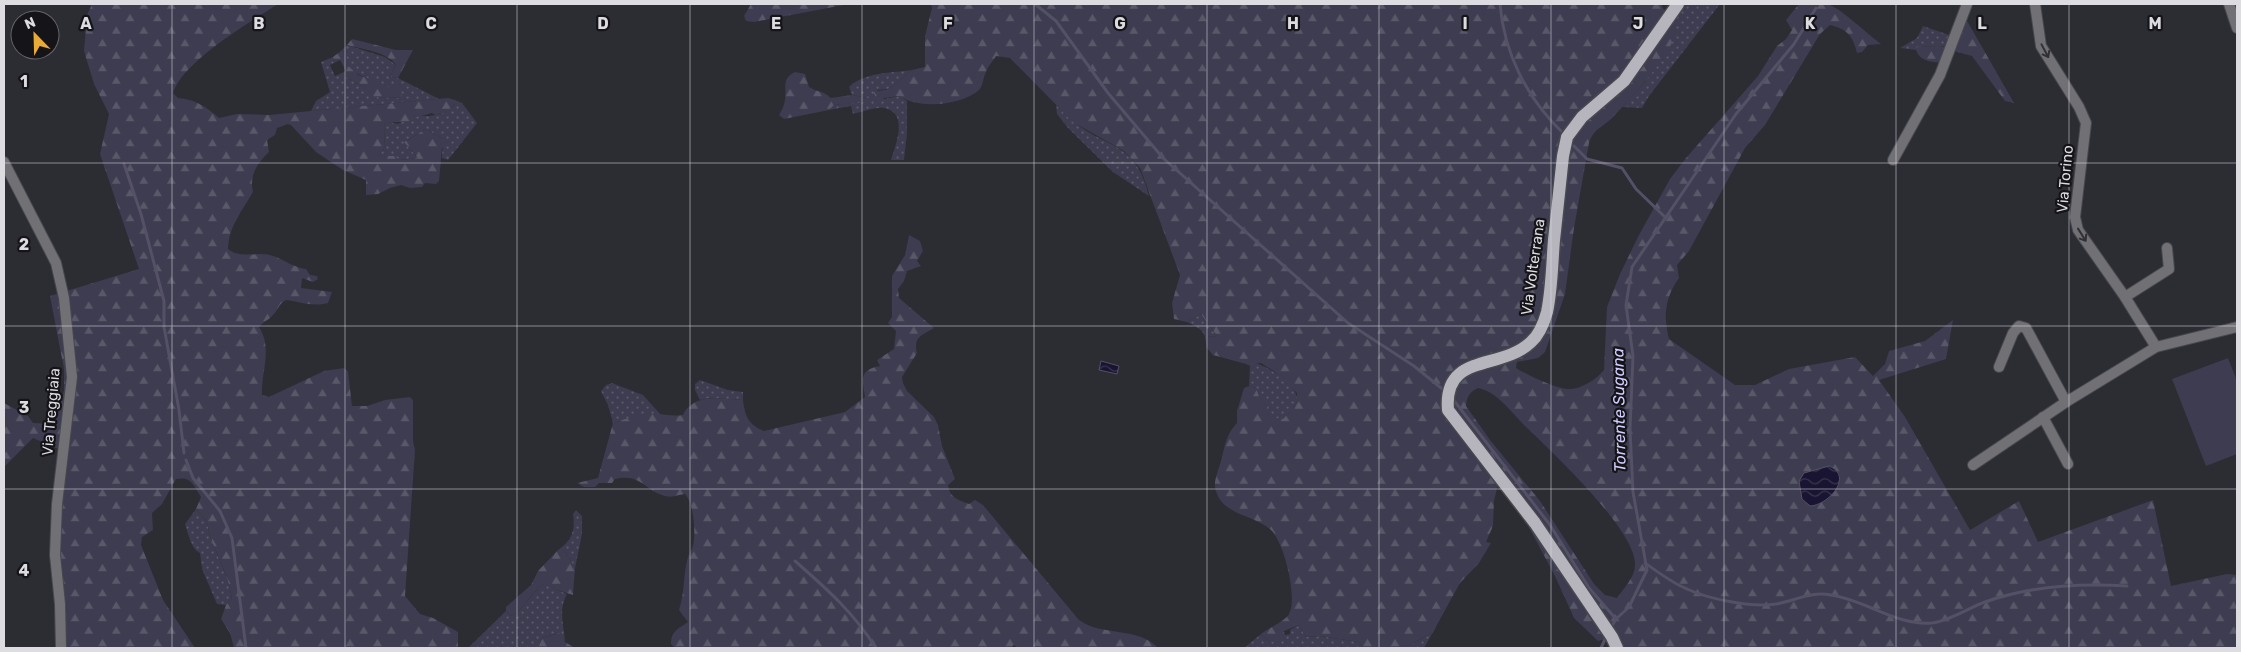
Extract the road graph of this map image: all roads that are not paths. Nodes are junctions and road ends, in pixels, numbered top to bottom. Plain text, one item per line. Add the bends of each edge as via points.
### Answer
1 (1678, 4) edge
2 (1967, 4) edge
3 (2036, 4) edge
4 (2229, 4) edge
5 (2237, 28) edge
6 (1893, 160) dead end
7 (4, 162) edge
8 (2167, 248) dead end
9 (2125, 297) junction
10 (2237, 327) edge
11 (2156, 347) junction
12 (1999, 367) dead end
13 (2066, 402) junction
14 (2043, 417) junction
15 (2068, 464) dead end
16 (1973, 465) dead end
17 (1614, 642) edge
18 (61, 648) edge

1 - 17 main road, Via Volterrana via 1624,81 1582,118 1567,137 1550,286 1540,331 1516,352 1461,372 1450,382 1448,392 1448,410 1535,523
2 - 6 street via 1940,75
3 -> 9 street, Via Torino via 2041,46 2086,123 2075,217 2078,230
4 - 5 street
7 - 18 street, Via Treggiaia via 56,264 64,298 72,377 55,555
8 - 9 street via 2168,268
9 - 11 street, Via Torino
10 - 11 street
11 - 13 street
12 - 13 street via 2013,333 2019,326 2026,328
13 - 14 street
14 - 15 street
14 - 16 street

